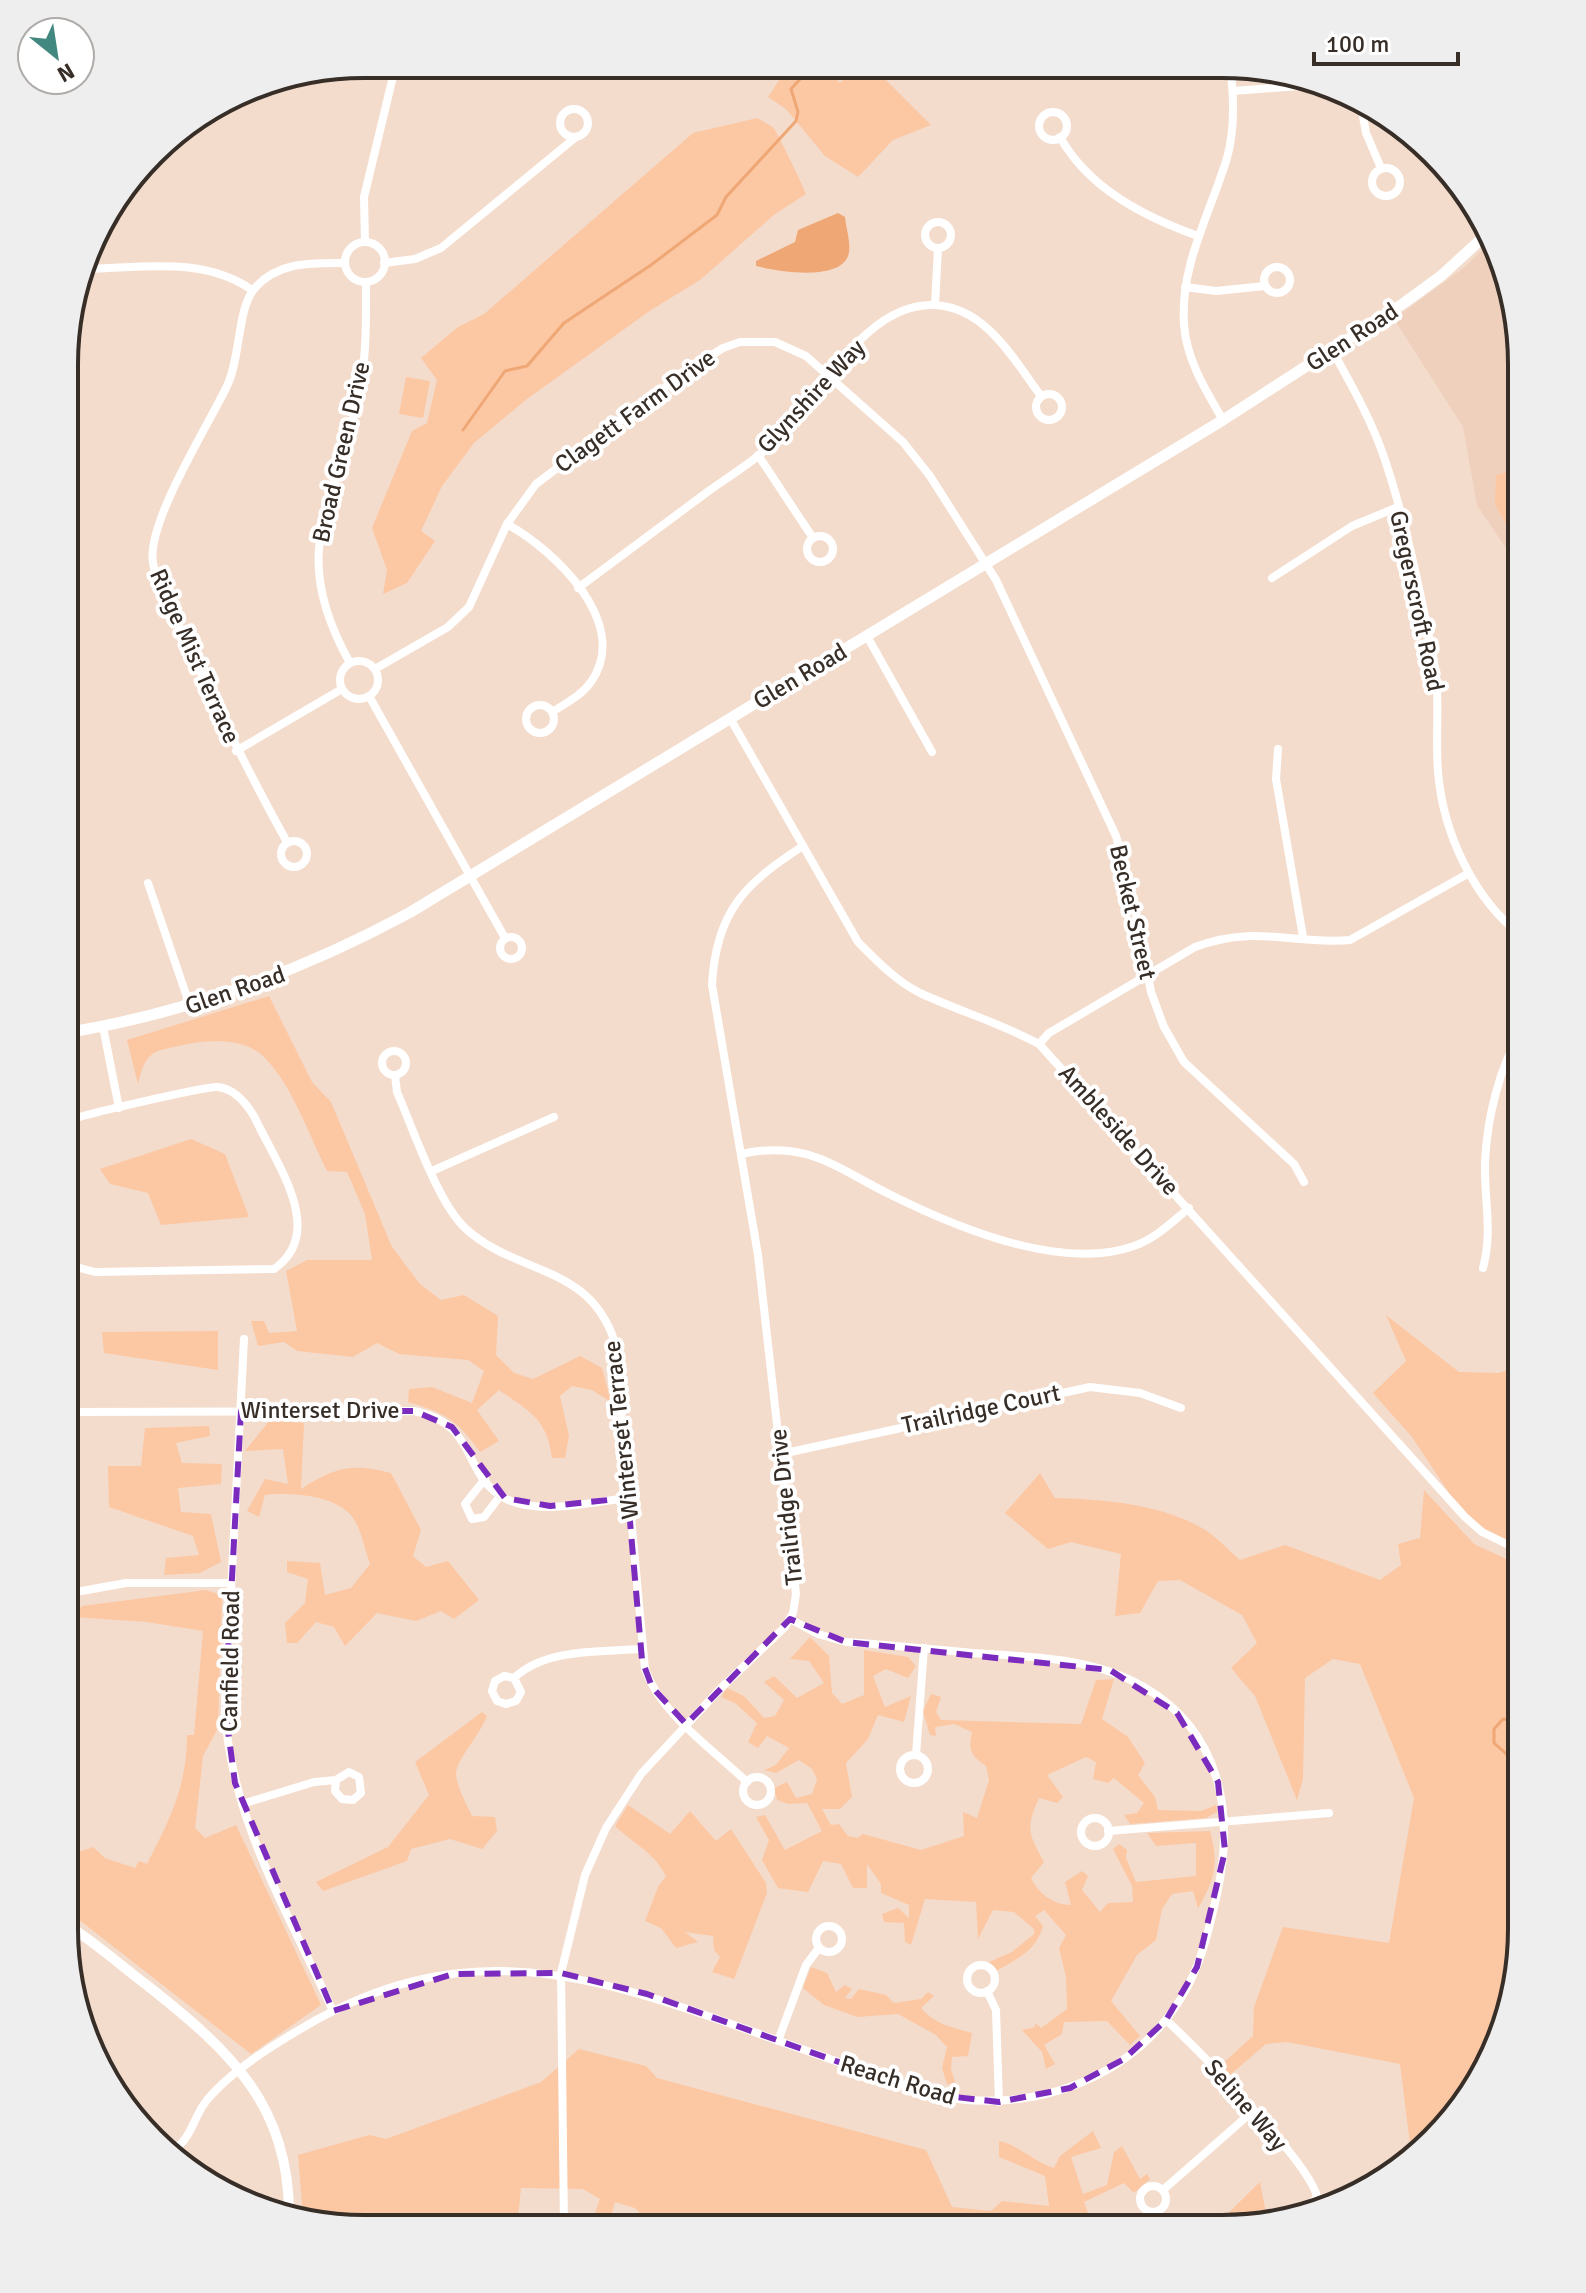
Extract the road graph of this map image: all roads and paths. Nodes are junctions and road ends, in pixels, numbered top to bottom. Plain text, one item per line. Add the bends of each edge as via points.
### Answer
1 (1231, 78) edge
2 (392, 79) edge
3 (1291, 87) edge
4 (1233, 91) junction
5 (1363, 115) edge
6 (576, 137) dead end
7 (1060, 137) dead end
8 (1381, 168) dead end
9 (1198, 236) junction
10 (1480, 240) edge
11 (365, 242) junction
12 (938, 248) dead end
13 (345, 263) junction
14 (384, 263) junction
15 (94, 269) edge
16 (366, 282) junction
17 (1265, 286) dead end
18 (1185, 287) junction
19 (252, 290) junction
20 (935, 305) junction
21 (1332, 350) junction
22 (832, 377) junction
23 (1041, 396) dead end
24 (1223, 420) junction
25 (758, 455) junction
26 (1398, 507) junction
27 (507, 524) junction
28 (813, 538) dead end
29 (986, 565) junction
30 (1272, 578) dead end
31 (578, 588) junction
32 (867, 636) junction
33 (350, 663) junction
34 (375, 669) junction
35 (342, 689) junction
36 (369, 696) junction
37 (552, 712) dead end
38 (730, 718) junction
39 (1278, 749) dead end
40 (236, 751) junction
41 (932, 752) dead end
42 (287, 842) dead end
43 (803, 846) junction
44 (1469, 873) junction
45 (471, 877) junction
46 (148, 883) dead end
47 (1508, 922) edge
48 (1303, 937) junction
49 (505, 938) dead end
50 (1148, 974) junction
51 (190, 1006) junction
52 (103, 1027) junction
53 (78, 1031) edge
54 (1039, 1044) junction
55 (1508, 1060) edge
56 (395, 1075) dead end
57 (119, 1108) junction
58 (78, 1117) edge
59 (554, 1117) dead end
60 (741, 1154) junction
61 (432, 1171) junction
62 (1304, 1182) dead end
63 (1189, 1208) junction
64 (78, 1267) edge
65 (1483, 1268) dead end
66 (244, 1339) dead end
67 (1181, 1408) dead end
68 (241, 1411) junction
69 (78, 1412) edge
70 (781, 1454) junction
71 (485, 1479) junction
72 (501, 1495) junction
73 (628, 1498) junction
74 (1508, 1545) edge
75 (231, 1583) junction
76 (78, 1592) edge
77 (790, 1619) junction
78 (924, 1648) junction
79 (641, 1649) junction
80 (514, 1678) dead end
81 (686, 1724) junction
82 (916, 1755) dead end
83 (336, 1780) dead end
84 (747, 1782) dead end
85 (242, 1804) junction
86 (1329, 1813) dead end
87 (1226, 1822) junction
88 (1108, 1831) dead end
89 (78, 1934) edge
90 (819, 1948) dead end
91 (561, 1973) junction
92 (987, 1991) dead end
93 (333, 2011) junction
94 (1166, 2020) junction
95 (778, 2041) junction
96 (242, 2070) junction
97 (999, 2102) junction
98 (1253, 2111) junction
99 (178, 2146) edge
100 (1163, 2190) dead end
101 (1317, 2197) joint
102 (1314, 2200) edge
103 (288, 2205) edge
104 (564, 2215) edge

1 - 4 street
2 - 11 street via 364,197
3 - 4 street
4 - 9 street via 1228,155
5 - 8 street
6 - 14 street via 441,248 415,259
7 - 9 street via 1069,154 1129,206
9 - 18 street
10 - 21 main road, Glen Road via 1441,276
11 - 13 street via 348,251
11 - 14 street via 377,246
12 - 20 street
13 - 16 street via 349,275
13 - 19 street via 291,265
14 - 16 street via 379,276
15 - 19 street via 194,266 229,274
16 - 33 street, Broad Green Drive via 359,396 324,508 316,560 326,618
17 - 18 street via 1216,291
18 - 24 street via 1188,349
19 - 40 street, Ridge Mist Terrace via 235,369 160,520 152,551 159,582
20 - 22 street, Glynshire Way via 889,317
20 - 23 street via 987,327
21 - 24 main road, Glen Road
21 - 26 street, Gregerscroft Road via 1374,431
22 - 25 street, Glynshire Way
22 - 27 street, Clagett Farm Drive via 806,356 775,342 723,348 546,476
22 - 29 street, Clagett Farm Drive via 879,418 930,476
24 - 29 main road, Glen Road
25 - 28 street
25 - 31 street, Glynshire Way
26 - 30 street via 1352,526
26 - 44 street, Gregerscroft Road via 1434,658 1443,800
27 - 31 street via 544,546
27 - 34 street, Clagett Farm Drive via 481,586 460,618
29 - 32 main road, Glen Road
29 - 50 street, Becket Street via 1116,836
31 - 37 street via 600,622 603,654 591,682
32 - 38 main road, Glen Road
32 - 41 street
33 - 34 street via 363,661
33 - 35 street via 340,674
34 - 36 street via 378,684
35 - 36 street via 353,698
35 - 40 street
36 - 45 street
38 - 43 street, Ambleside Drive
38 - 45 main road, Glen Road
39 - 48 street via 1276,779
40 - 42 street, Ridge Mist Terrace
43 - 54 street, Ambleside Drive via 858,942 888,971 918,992
43 - 60 street, Trailridge Drive via 762,872 740,895 721,926 714,954 715,1013
44 - 47 street, Gregerscroft Road
44 - 48 street via 1350,940
45 - 49 street
45 - 51 main road, Glen Road via 343,948
46 - 51 street
48 - 50 street via 1257,933 1215,940
50 - 54 street
50 - 62 street, Becket Street via 1164,1027 1184,1062 1294,1164
51 - 52 main road, Glen Road
52 - 53 main road, Glen Road
52 - 57 street
54 - 63 street, Ambleside Drive
55 - 65 street via 1488,1132 1490,1239
56 - 61 street, Winterset Terrace via 397,1092
57 - 58 street
57 - 64 street via 204,1088 218,1087 238,1096 255,1118 296,1208 299,1236 288,1259 274,1269 95,1272
59 - 61 street
60 - 63 street via 770,1148 806,1152 952,1224 1073,1253 1101,1254 1136,1246
60 - 70 street, Trailridge Drive
61 - 73 street, Winterset Terrace via 447,1204 468,1231 574,1284 609,1324
63 - 74 street, Ambleside Drive via 1465,1517
66 - 68 street, Canfield Road
67 - 70 street, Trailridge Court via 1140,1393 1090,1387
68 - 69 street, Winterset Drive
68 - 71 street, Winterset Drive via 424,1413 459,1435
68 - 75 street, Canfield Road
70 - 77 street, Trailridge Drive via 796,1582
71 - 72 street, Winterset Drive
71 - 72 street via 465,1504 472,1519 484,1517
72 - 73 street via 535,1505
73 - 79 street, Winterset Terrace
75 - 76 street via 126,1583
75 - 85 street, Canfield Road via 226,1724
77 - 78 street, Reach Road via 831,1639
77 - 81 street, Trailridge Drive
78 - 82 street
78 - 87 street, Reach Road via 1093,1665 1145,1688 1177,1713 1196,1737 1218,1782
79 - 80 street via 565,1655 535,1663
79 - 81 street, Winterset Terrace via 652,1687
81 - 84 street, Winterset Terrace
81 - 91 street, Trailridge Drive via 625,1796 593,1854
83 - 85 street
85 - 93 street, Canfield Road
86 - 87 street
87 - 88 street
87 - 94 street, Reach Road via 1222,1871 1205,1945
89 - 96 street via 201,2028
90 - 95 street via 806,1965
91 - 93 street, Reach Road via 453,1974 382,1991
91 - 95 street, Reach Road via 647,1994
91 - 104 street, Trailridge Drive
92 - 97 street via 996,2010
93 - 96 street, Reach Road
94 - 97 street, Reach Road via 1124,2059 1087,2081 1044,2096
94 - 98 street, Seline Way
95 - 97 street, Reach Road via 929,2094
96 - 99 street, Reach Road via 204,2103 193,2131
96 - 103 street via 276,2134
98 - 100 street
98 - 101 street, Seline Way via 1310,2178
101 - 102 street

